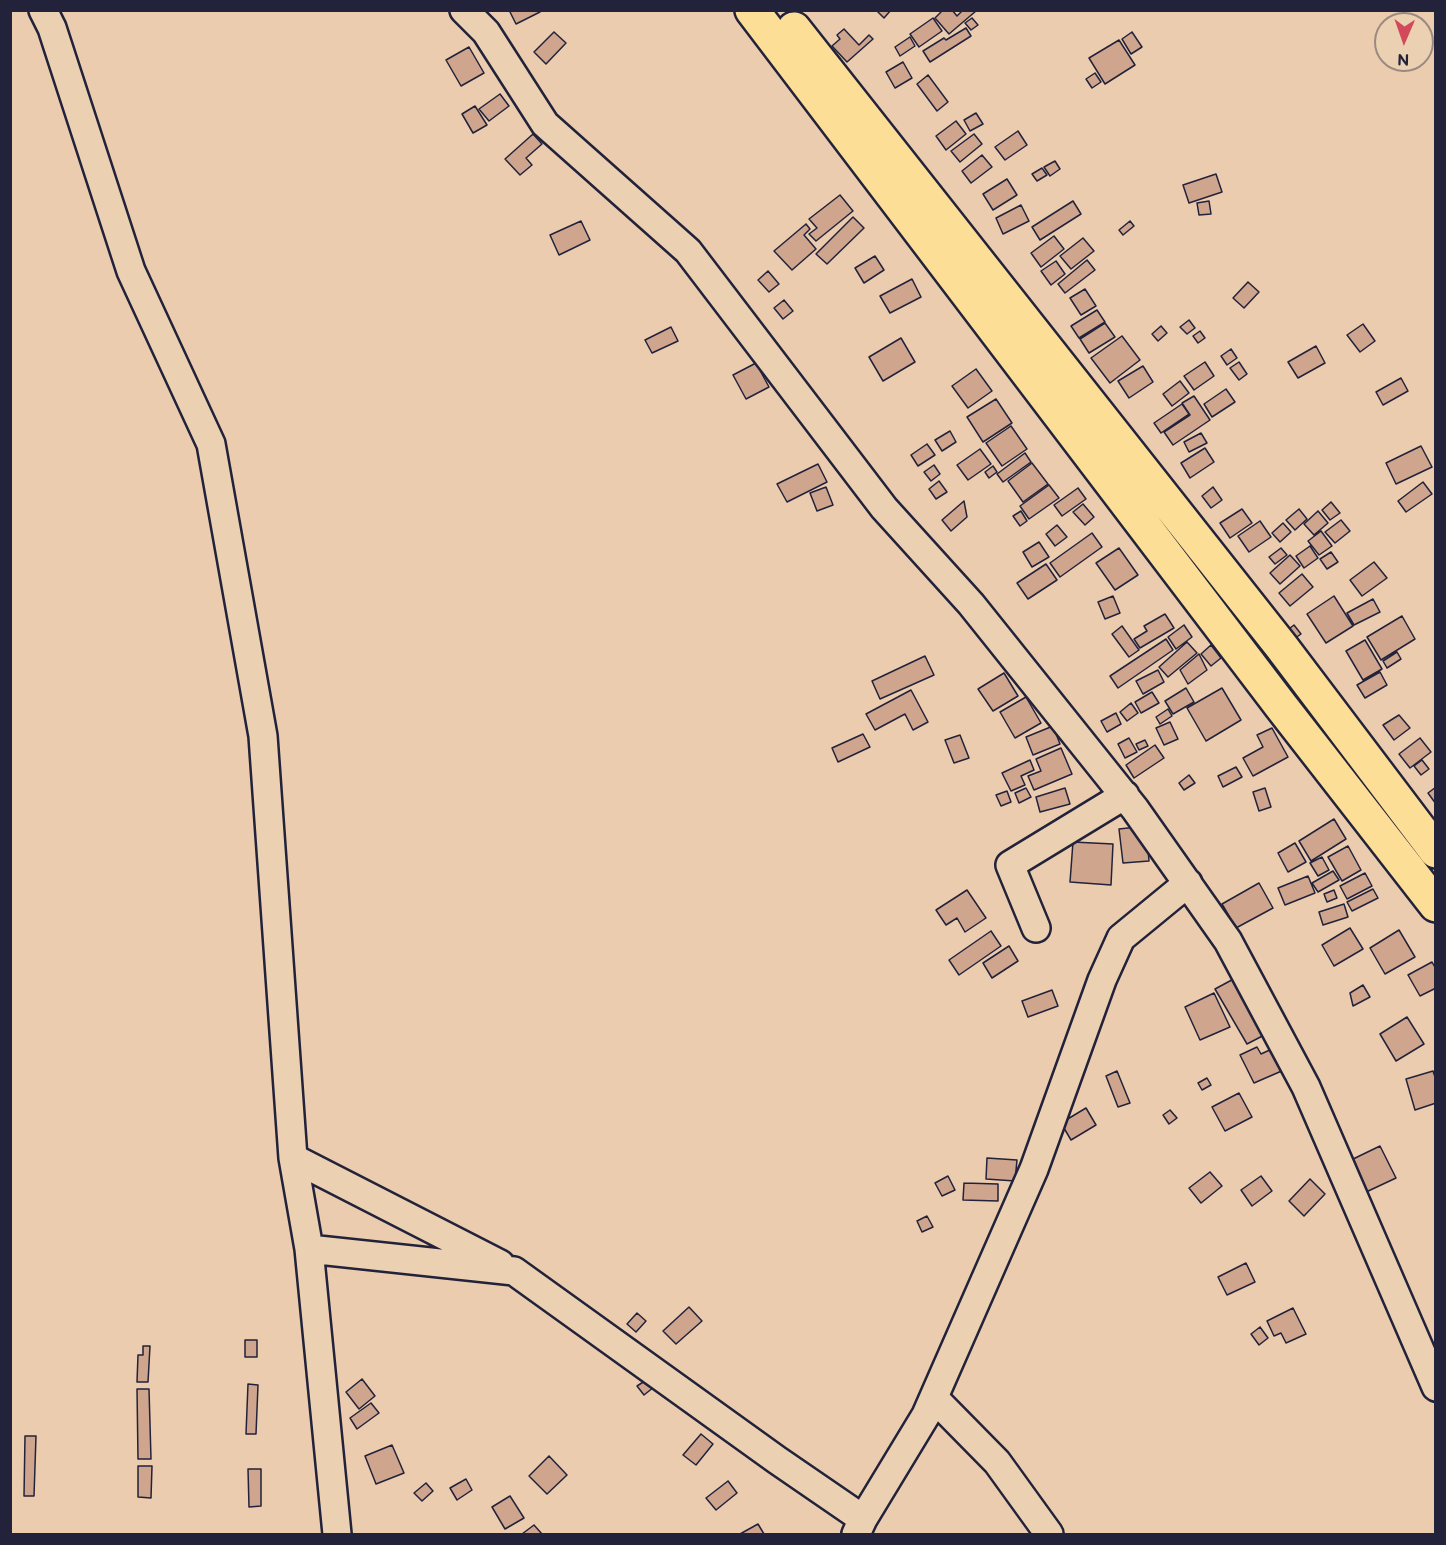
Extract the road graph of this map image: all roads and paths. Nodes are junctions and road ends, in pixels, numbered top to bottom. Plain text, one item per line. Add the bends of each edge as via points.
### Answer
1 (43, 10) edge
2 (464, 10) edge
3 (752, 10) edge
4 (779, 10) edge
5 (1125, 795) junction
6 (1436, 851) edge
7 (1188, 883) junction
8 (1436, 905) edge
9 (1036, 928) dead end
10 (293, 1158) junction
11 (309, 1250) junction
12 (514, 1271) junction
13 (1436, 1387) edge
14 (934, 1398) junction
15 (860, 1527) edge
16 (337, 1534) edge
17 (1049, 1534) edge

1 - 10 street via 131,271 212,444 263,736
2 - 5 street via 486,32 545,124 688,251 884,508 971,604
3 - 8 main road
4 - 6 main road via 1274,637
5 - 7 street
5 - 9 street via 1010,865
7 - 13 street via 1228,941 1306,1087
7 - 14 street via 1121,938 1034,1169
10 - 11 street
10 - 12 street
11 - 12 street
11 - 16 street
12 - 15 street via 722,1418
14 - 15 street
14 - 17 street via 997,1462

